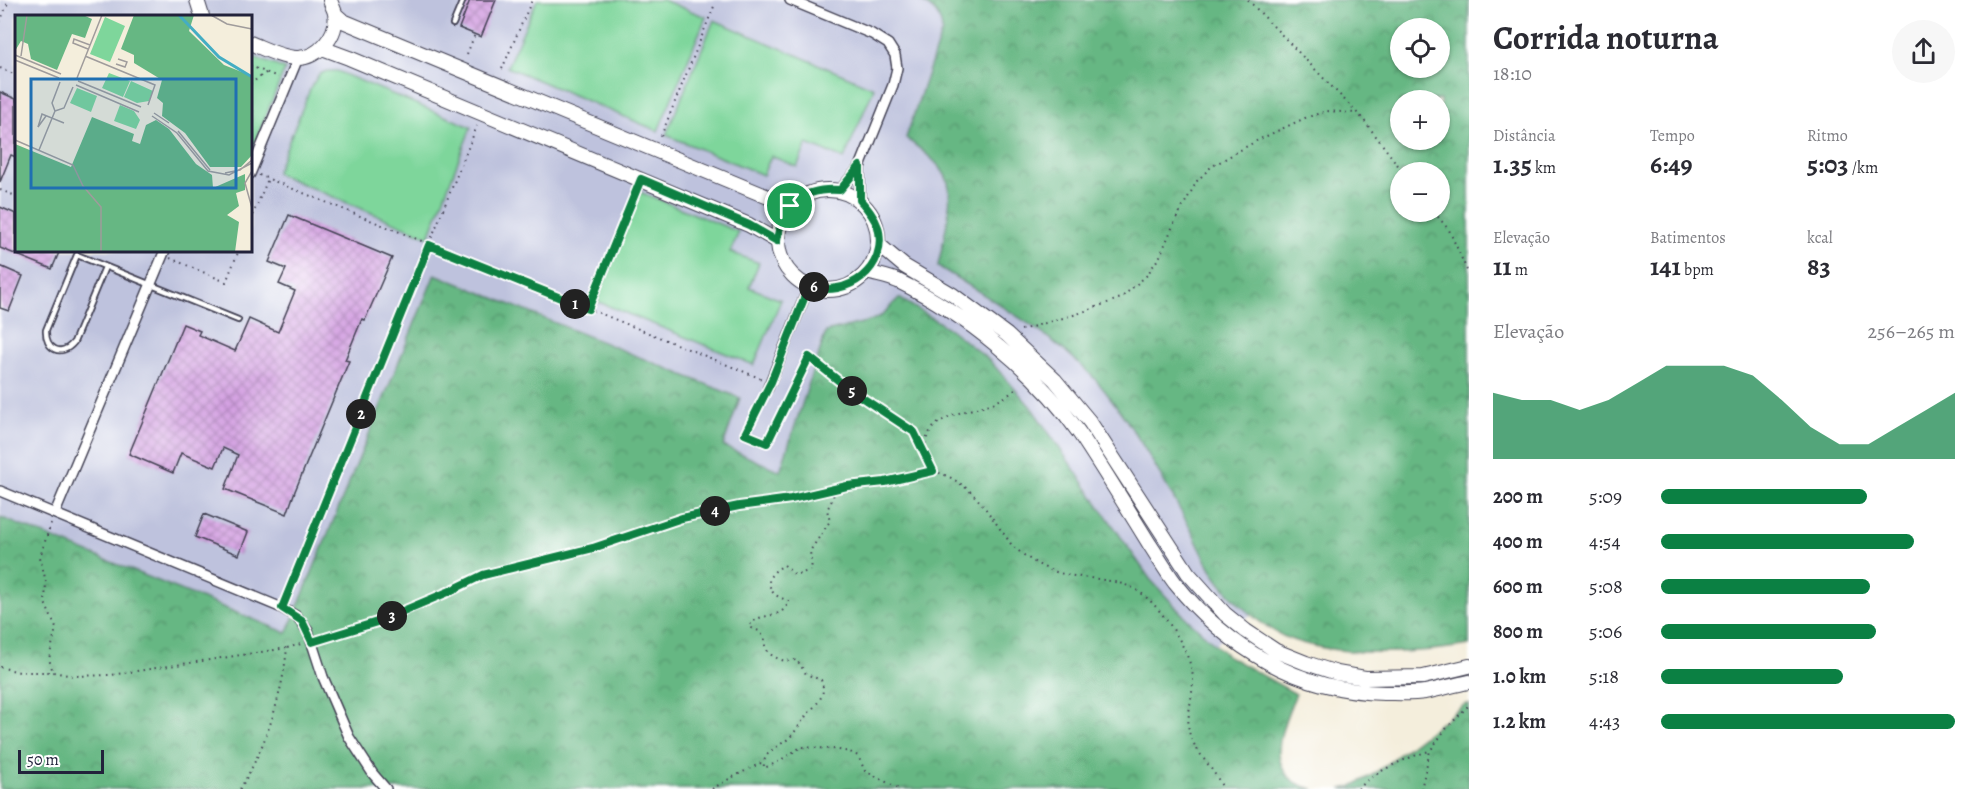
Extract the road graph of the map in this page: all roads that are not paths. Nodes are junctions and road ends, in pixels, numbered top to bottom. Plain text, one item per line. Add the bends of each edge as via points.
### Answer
1 (197, 0) edge
2 (330, 0) edge
3 (463, 0) edge
4 (790, 0) edge
5 (335, 14) junction
6 (202, 15) edge
7 (453, 24) dead end
8 (252, 44) edge
9 (322, 48) junction
10 (298, 58) junction
11 (860, 166) junction
12 (252, 171) edge
13 (840, 190) junction
14 (860, 200) junction
15 (790, 206) junction
16 (777, 241) junction
17 (879, 244) junction
18 (164, 253) edge
19 (105, 267) junction
20 (867, 272) junction
21 (151, 285) junction
22 (809, 286) junction
23 (238, 320) dead end
24 (769, 385) road end
25 (0, 491) edge
26 (55, 513) junction
27 (1469, 666) edge
28 (1469, 682) edge
29 (386, 789) edge

1 - 6 street
2 - 5 street
3 - 7 lane
4 - 11 street via 872,34 888,44 895,55 893,85
5 - 9 street via 329,40
5 - 15 street via 352,25
8 - 10 street
9 - 10 street
9 - 16 street via 641,179
10 - 12 street
11 - 13 street
11 - 14 street
13 - 14 street
13 - 15 street via 813,191
14 - 17 street via 875,220
15 - 16 street via 783,216
16 - 22 street via 790,273
17 - 20 street
17 - 27 street via 904,266 953,295 1007,335 1055,380 1090,422 1188,573 1246,631 1276,651 1306,663 1365,678 1423,677
18 - 21 street
19 - 19 lane via 77,255 46,330 46,339 56,350 63,351 74,342
19 - 21 lane
20 - 22 street via 854,284 837,290
20 - 28 street via 896,280 943,307 995,345 1045,391 1079,433 1174,582 1235,643 1268,664 1300,677 1363,692 1423,692
21 - 23 lane
21 - 26 street
22 - 24 street
25 - 26 street
26 - 29 street via 282,608 302,621 349,737

